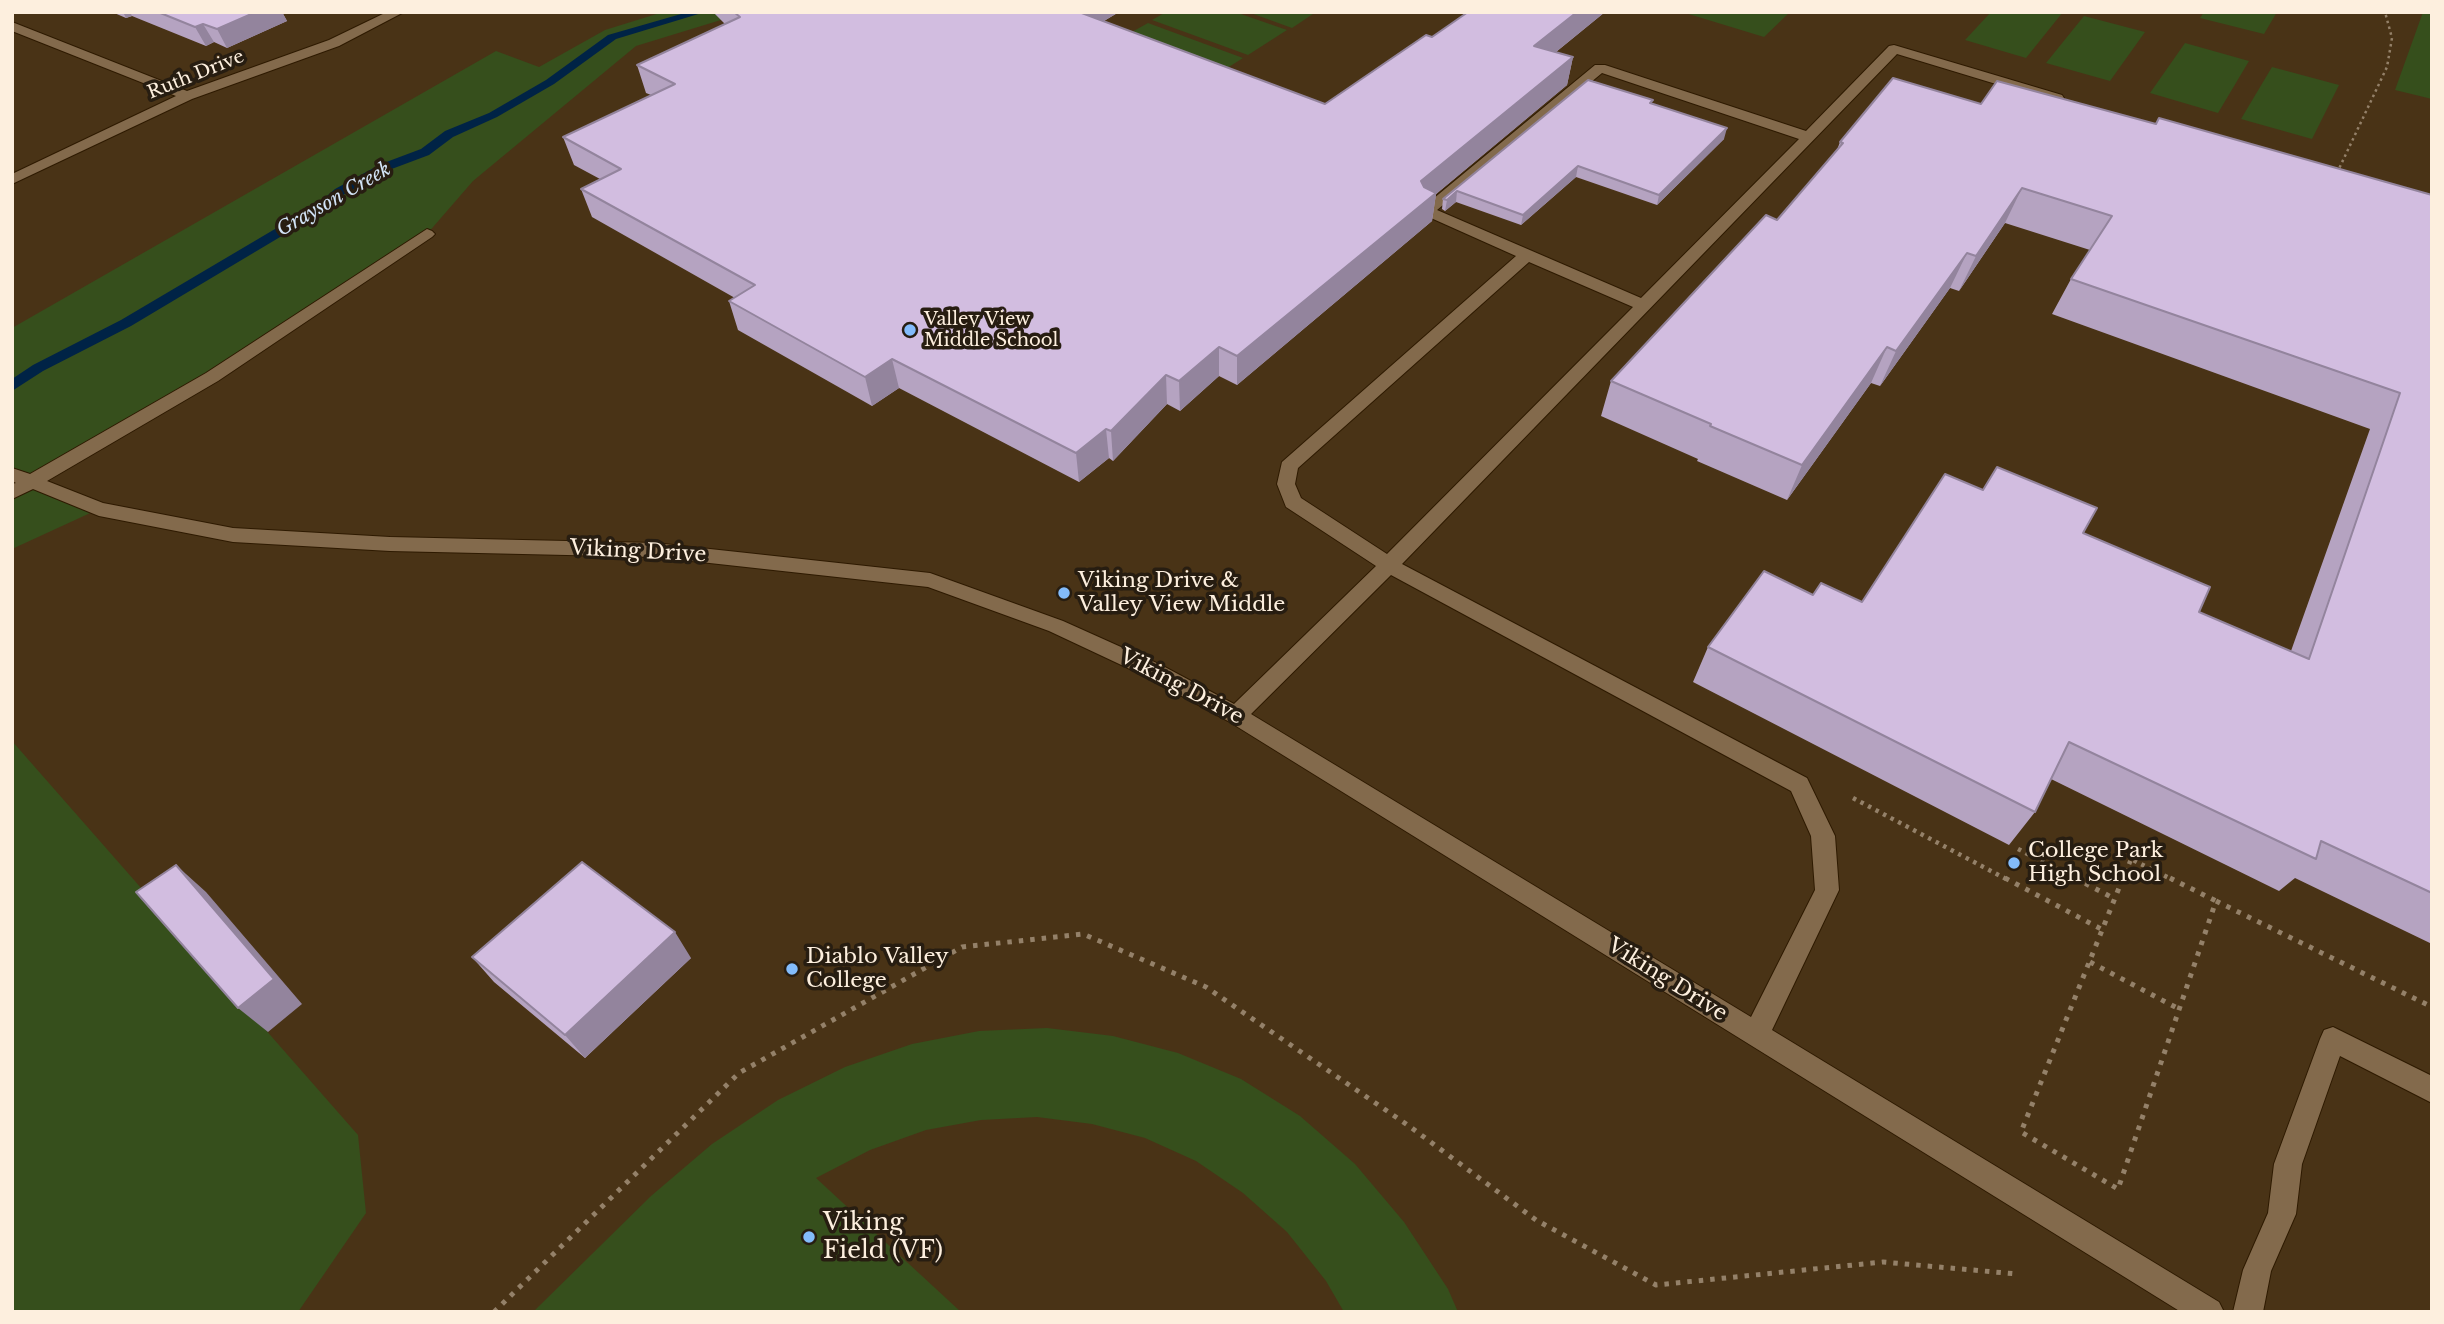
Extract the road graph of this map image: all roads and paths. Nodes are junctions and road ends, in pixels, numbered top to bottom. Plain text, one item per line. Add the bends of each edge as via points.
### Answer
1 (398, 12) edge
2 (2385, 12) edge
3 (12, 26) edge
4 (187, 96) junction
5 (2071, 102) edge
6 (1810, 137) junction
7 (2333, 179) edge
8 (12, 180) edge
9 (427, 234) dead end
10 (1527, 255) junction
11 (1645, 306) junction
12 (18, 483) edge
13 (1389, 565) junction
14 (1237, 715) junction
15 (1845, 794) dead end
16 (2018, 849) edge
17 (2115, 900) junction
18 (2216, 901) junction
19 (2103, 930) junction
20 (2090, 962) junction
21 (2432, 1007) edge
22 (2179, 1009) junction
23 (1756, 1035) junction
24 (2432, 1090) edge
25 (2017, 1274) dead end
26 (494, 1312) edge
27 (2209, 1312) edge
28 (2248, 1312) edge

1 - 4 street, Ruth Drive via 334,43
2 - 7 path via 2392,38 2387,67
3 - 4 street
4 - 8 street, Ruth Drive
5 - 6 street via 1894,49
6 - 10 street via 1600,68 1427,211
6 - 11 street
9 - 12 street via 212,377
10 - 11 street
10 - 13 street via 1289,466 1286,484 1293,502
11 - 13 street
12 - 14 street, Viking Drive via 99,509 233,535 655,550 930,580 1056,626
13 - 14 street
13 - 23 street via 1799,785 1823,836 1827,890
14 - 23 street, Viking Drive
15 - 19 path
16 - 17 path
17 - 18 path via 2131,859
17 - 19 path
18 - 21 path
18 - 22 path
19 - 20 path
20 - 22 path
20 - 22 path via 2021,1132 2118,1189
23 - 27 street, Viking Drive
24 - 28 street via 2333,1039 2288,1164 2282,1214 2257,1270
25 - 26 path via 1883,1262 1656,1285 1536,1220 1409,1126 1206,987 1083,934 962,947 739,1073

